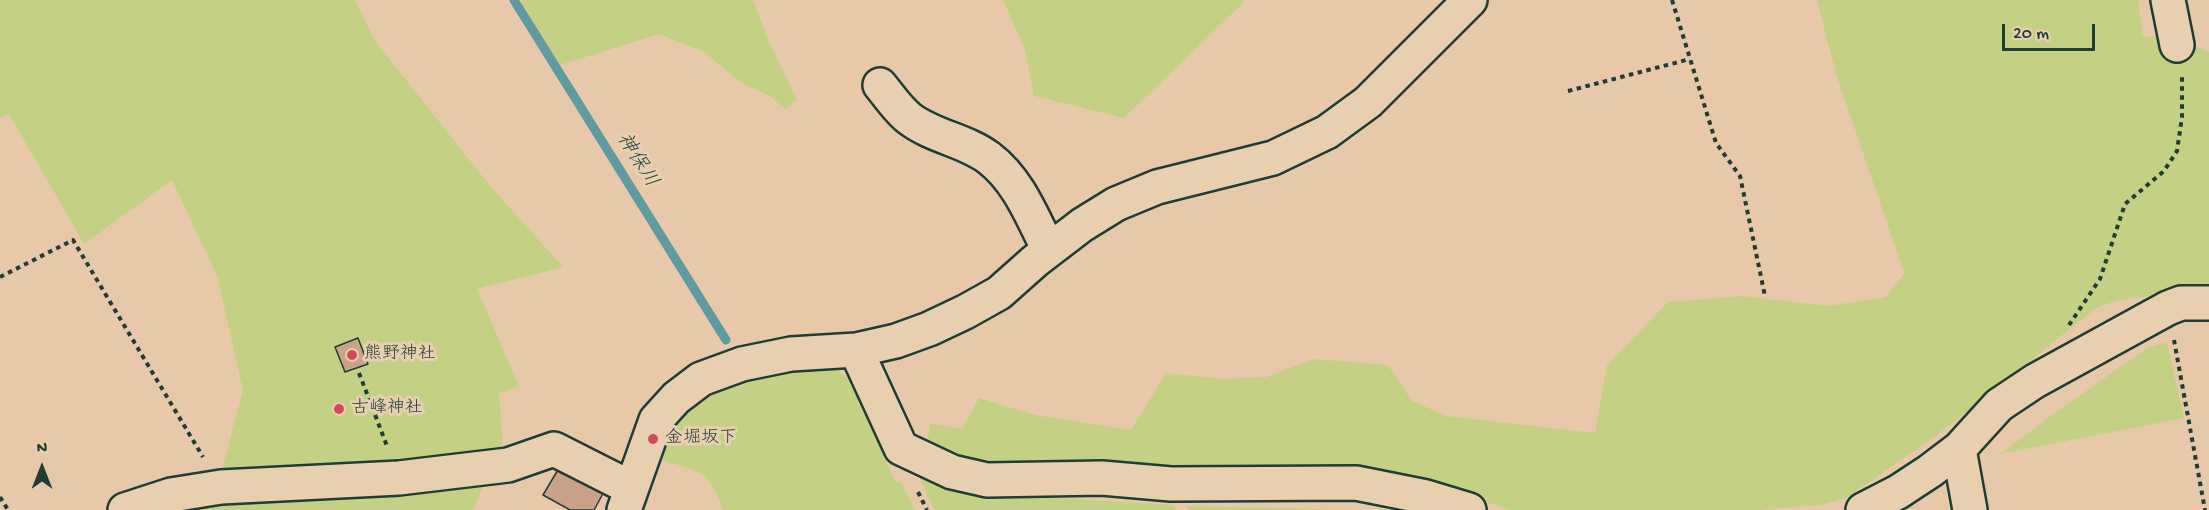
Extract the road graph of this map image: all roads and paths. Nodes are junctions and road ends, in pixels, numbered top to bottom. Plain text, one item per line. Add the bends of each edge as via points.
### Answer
1 (1470, 0) edge
2 (1672, 0) edge
3 (2168, 0) edge
4 (2177, 45) joint
5 (1690, 59) junction
6 (880, 85) dead end
7 (1568, 91) dead end
8 (1049, 250) junction
9 (0, 277) edge
10 (1765, 296) dead end
11 (2209, 303) edge
12 (2168, 308) junction
13 (856, 350) junction
14 (2054, 370) junction
15 (359, 373) dead end
16 (1959, 449) junction
17 (399, 478) junction
18 (221, 487) junction
19 (0, 497) edge
20 (628, 499) edge
21 (8, 510) edge
22 (125, 510) edge
23 (1469, 510) edge
24 (1863, 510) edge
25 (1970, 510) edge
26 (2205, 510) edge

1 - 8 street via 1368,102 1327,132 1273,158 1157,187 1126,200
2 - 5 path
3 - 4 street
4 - 14 path via 2183,51 2177,151 2164,171 2125,204 2100,279 2056,348
5 - 7 path
5 - 10 path via 1716,143 1740,176
6 - 8 street via 909,119 931,132 963,142 990,159 1017,187
8 - 13 street via 999,293 965,312 896,341
9 - 18 path via 74,240
11 - 12 street via 2181,303
12 - 14 street
12 - 26 path
13 - 20 street via 781,356 742,364 701,379 656,420
13 - 23 street via 906,461 987,480 1356,483
14 - 16 street via 1999,405
15 - 17 path
16 - 24 street via 1914,482
16 - 25 street
17 - 18 street
17 - 20 street via 508,465 554,449
18 - 22 street via 171,495
19 - 21 path

